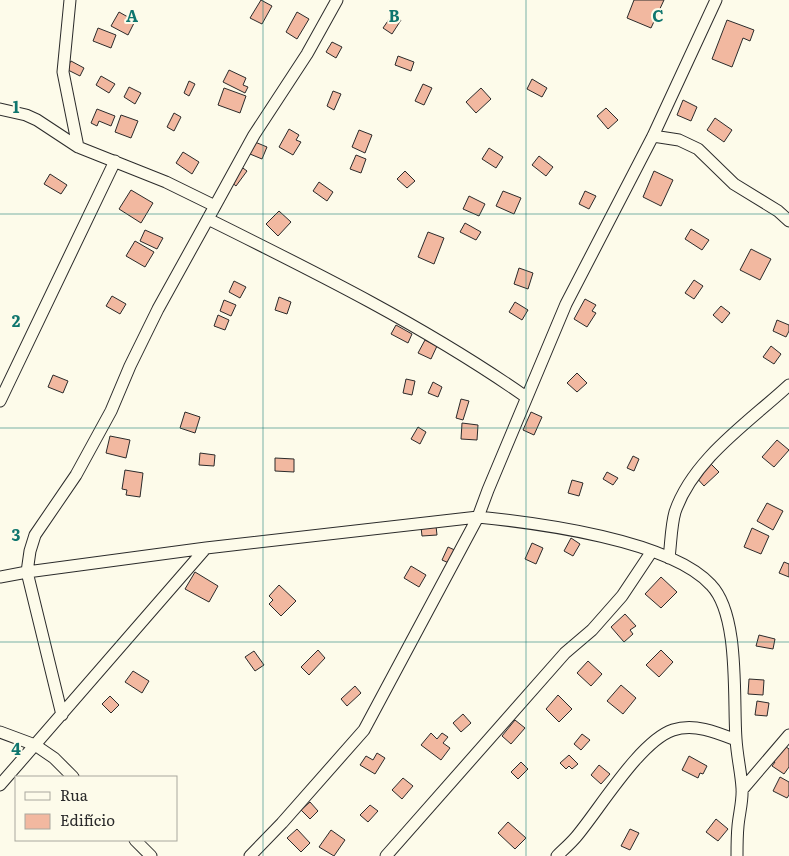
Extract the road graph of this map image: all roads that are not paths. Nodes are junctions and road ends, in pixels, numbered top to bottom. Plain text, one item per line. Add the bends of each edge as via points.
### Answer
1 (70, 0) edge
2 (337, 0) edge
3 (716, 0) edge
4 (0, 109) edge
5 (653, 136) junction
6 (78, 146) junction
7 (115, 161) junction
8 (215, 206) junction
9 (208, 219) junction
10 (789, 221) edge
11 (789, 385) edge
12 (526, 397) junction
13 (0, 401) edge
14 (478, 517) junction
15 (206, 548) junction
16 (652, 551) junction
17 (669, 558) junction
18 (27, 572) junction
19 (0, 577) edge
20 (62, 715) junction
21 (0, 732) edge
22 (789, 735) edge
23 (736, 740) junction
24 (35, 745) junction
25 (72, 776) edge
26 (0, 785) edge
27 (742, 790) junction
28 (136, 841) edge
29 (151, 856) edge
30 (250, 856) edge
31 (386, 856) edge
32 (557, 856) edge
33 (737, 856) edge

1 - 6 street via 63,72
2 - 8 street via 307,54 254,135
3 - 5 street
4 - 6 street via 38,120
5 - 10 street via 679,140 698,149 734,184
5 - 12 street via 566,304
6 - 7 street
7 - 8 street
7 - 13 street
8 - 9 street
9 - 12 street via 371,301
9 - 18 street via 158,309 111,411 76,475 35,535
11 - 17 street via 715,451 693,476 675,514
12 - 14 street
14 - 15 street
14 - 16 street via 593,535
14 - 30 street via 364,730
15 - 18 street
15 - 20 street
16 - 17 street
16 - 31 street via 622,596 592,630 565,653
17 - 23 street via 696,572 712,585 721,600 732,645
18 - 19 street
18 - 20 street
20 - 24 street
21 - 24 street
22 - 27 street
23 - 27 street
23 - 32 street via 716,732 688,728 672,730 655,741
24 - 25 street
24 - 26 street
27 - 33 street
28 - 29 street

